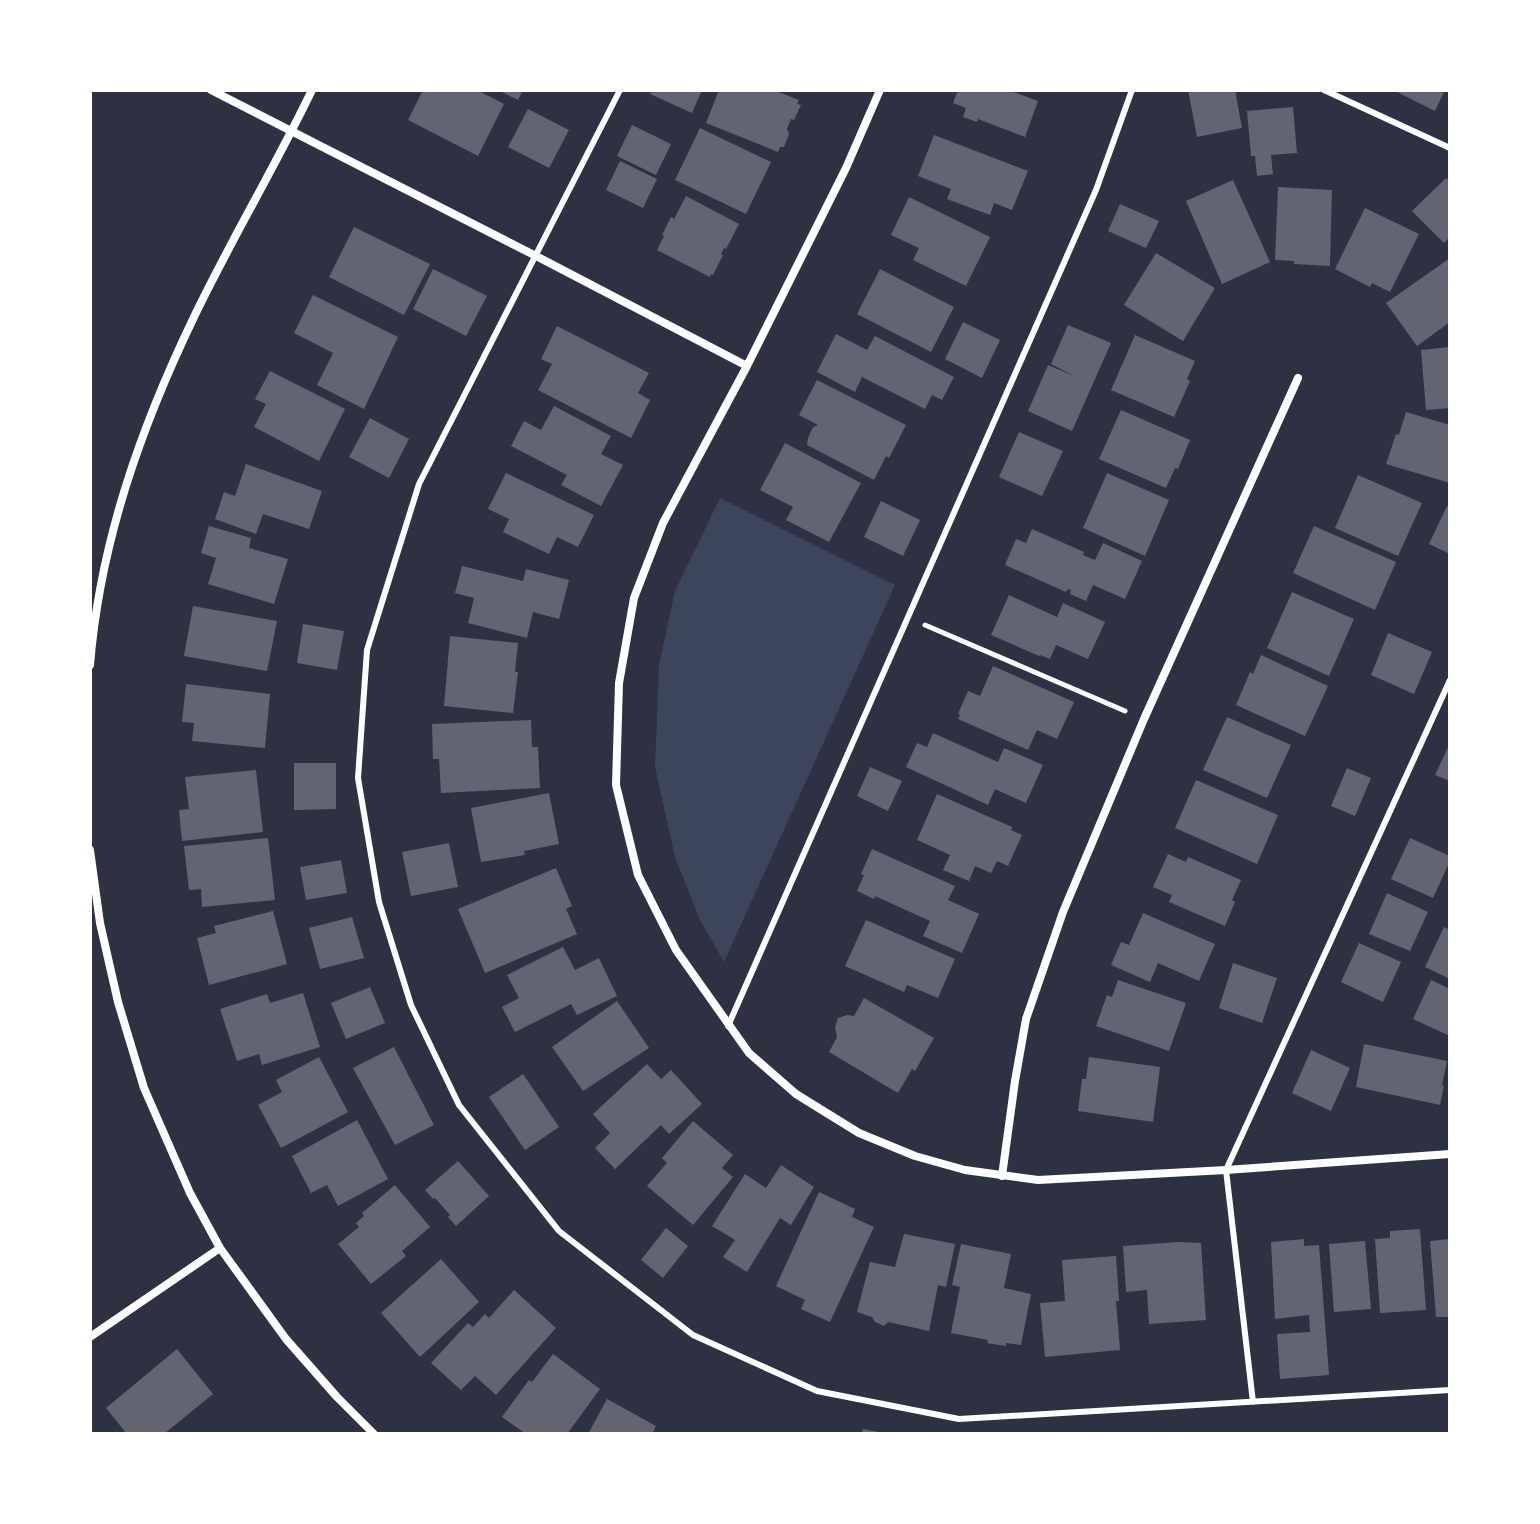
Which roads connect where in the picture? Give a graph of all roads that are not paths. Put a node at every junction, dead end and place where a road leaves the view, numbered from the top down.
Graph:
1 (211, 90) edge
2 (312, 90) edge
3 (620, 90) edge
4 (880, 90) edge
5 (1132, 90) edge
6 (1324, 90) edge
7 (292, 133) junction
8 (1450, 148) edge
9 (536, 256) junction
10 (747, 366) junction
11 (1298, 378) dead end
12 (90, 665) edge
13 (1450, 680) edge
14 (90, 850) edge
15 (728, 1026) junction
16 (1450, 1154) edge
17 (1226, 1170) junction
18 (1002, 1176) junction
19 (220, 1248) junction
20 (90, 1337) edge
21 (1450, 1390) edge
22 (1253, 1402) junction
23 (374, 1434) edge

1 - 7 street
2 - 7 street
3 - 9 lane
4 - 10 street
5 - 15 lane
6 - 8 lane
7 - 9 street
7 - 12 street
9 - 10 street
9 - 22 lane
10 - 15 street
11 - 18 street
13 - 17 lane
14 - 19 street
15 - 18 street
16 - 17 street
17 - 18 street
17 - 22 lane
19 - 20 street
19 - 23 street
21 - 22 lane

